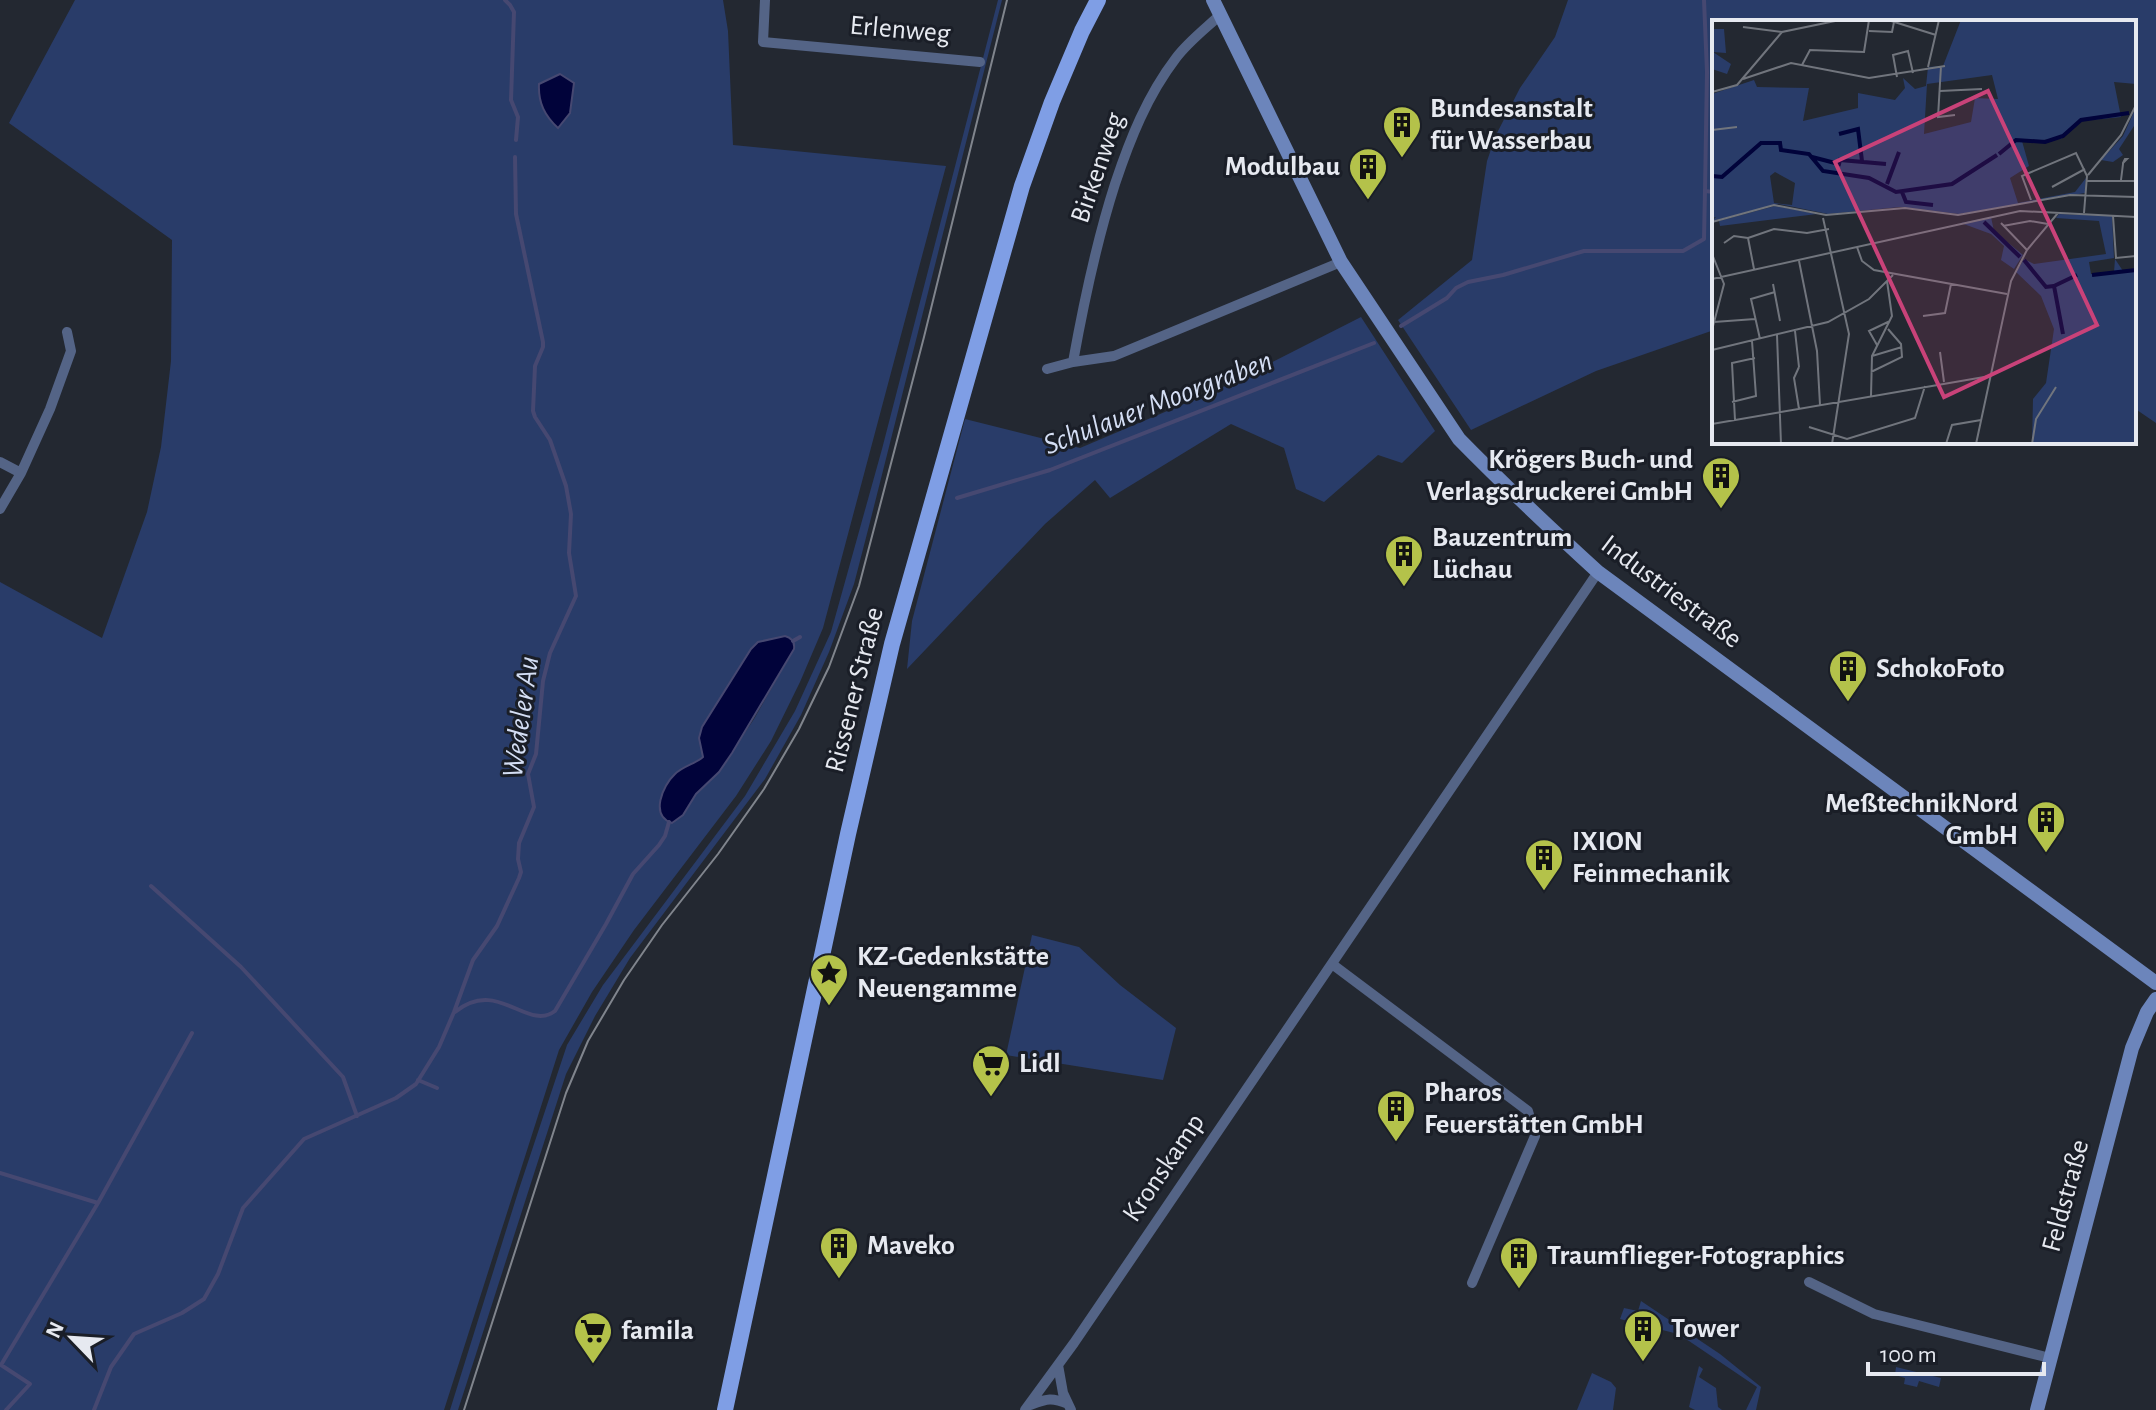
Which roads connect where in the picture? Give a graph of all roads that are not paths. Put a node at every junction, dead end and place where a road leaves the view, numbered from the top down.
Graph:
1 (765, 0) edge
2 (1098, 0) edge
3 (1213, 0) edge
4 (1220, 15) junction
5 (980, 62) dead end
6 (1341, 262) junction
7 (67, 332) dead end
8 (1073, 362) junction
9 (1047, 369) dead end
10 (0, 462) edge
11 (21, 473) junction
12 (0, 509) edge
13 (1598, 572) junction
14 (1332, 964) junction
15 (2156, 983) edge
16 (2156, 999) edge
17 (1809, 1282) dead end
18 (1472, 1283) dead end
19 (2050, 1358) junction
20 (1058, 1365) junction
21 (1070, 1407) edge
22 (1027, 1408) edge
23 (725, 1410) edge
24 (2037, 1410) edge

1 - 5 street, Erlenweg
2 - 23 main road, Rissener Straße
3 - 4 street, Industriestraße
4 - 6 street, Industriestraße
4 - 8 street, Birkenweg
6 - 8 street
6 - 13 street, Industriestraße
7 - 11 street
8 - 9 street
10 - 11 street
11 - 12 street
13 - 14 street, Kronskamp
13 - 15 street, Industriestraße
14 - 18 street
14 - 20 street, Kronskamp
16 - 19 street, Feldstraße
17 - 19 street
19 - 24 street, Feldstraße
20 - 21 street
20 - 22 street, Kronskamp
21 - 22 street

